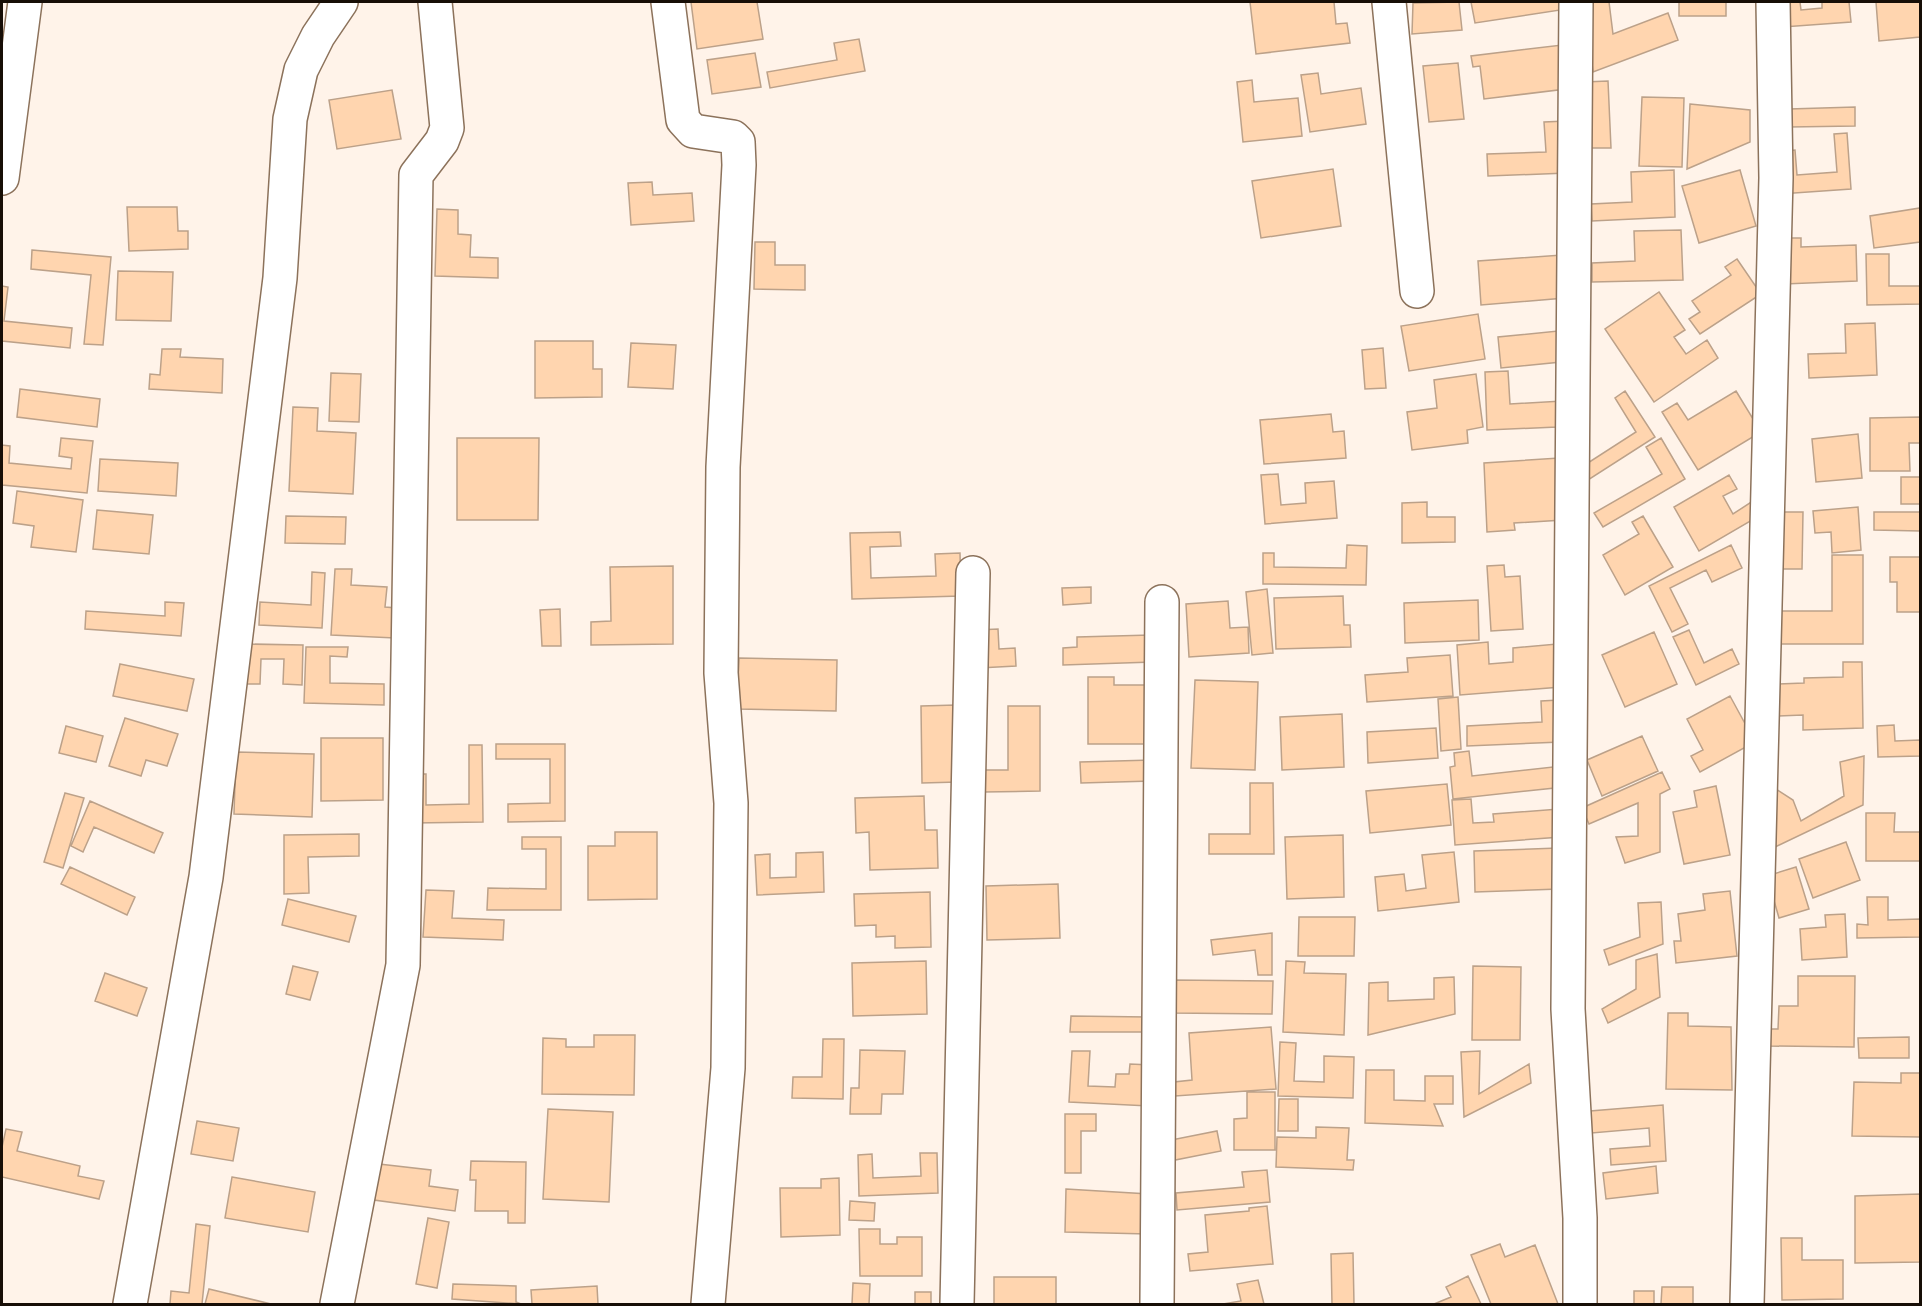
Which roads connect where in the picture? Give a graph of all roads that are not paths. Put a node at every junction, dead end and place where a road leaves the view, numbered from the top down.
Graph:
1 (25, 2) edge
2 (341, 2) edge
3 (435, 2) edge
4 (668, 2) edge
5 (1389, 2) edge
6 (1576, 2) edge
7 (1773, 2) edge
8 (2, 178) edge
9 (1417, 291) dead end
10 (973, 573) dead end
11 (1162, 602) dead end
12 (130, 1305) edge
13 (337, 1305) edge
14 (708, 1305) edge
15 (957, 1305) edge
16 (1157, 1305) edge
17 (1580, 1305) edge
18 (1748, 1305) edge

1 - 8 street
2 - 12 street
3 - 13 street
4 - 14 street
5 - 9 street
6 - 17 street
7 - 18 street
10 - 15 street
11 - 16 street

